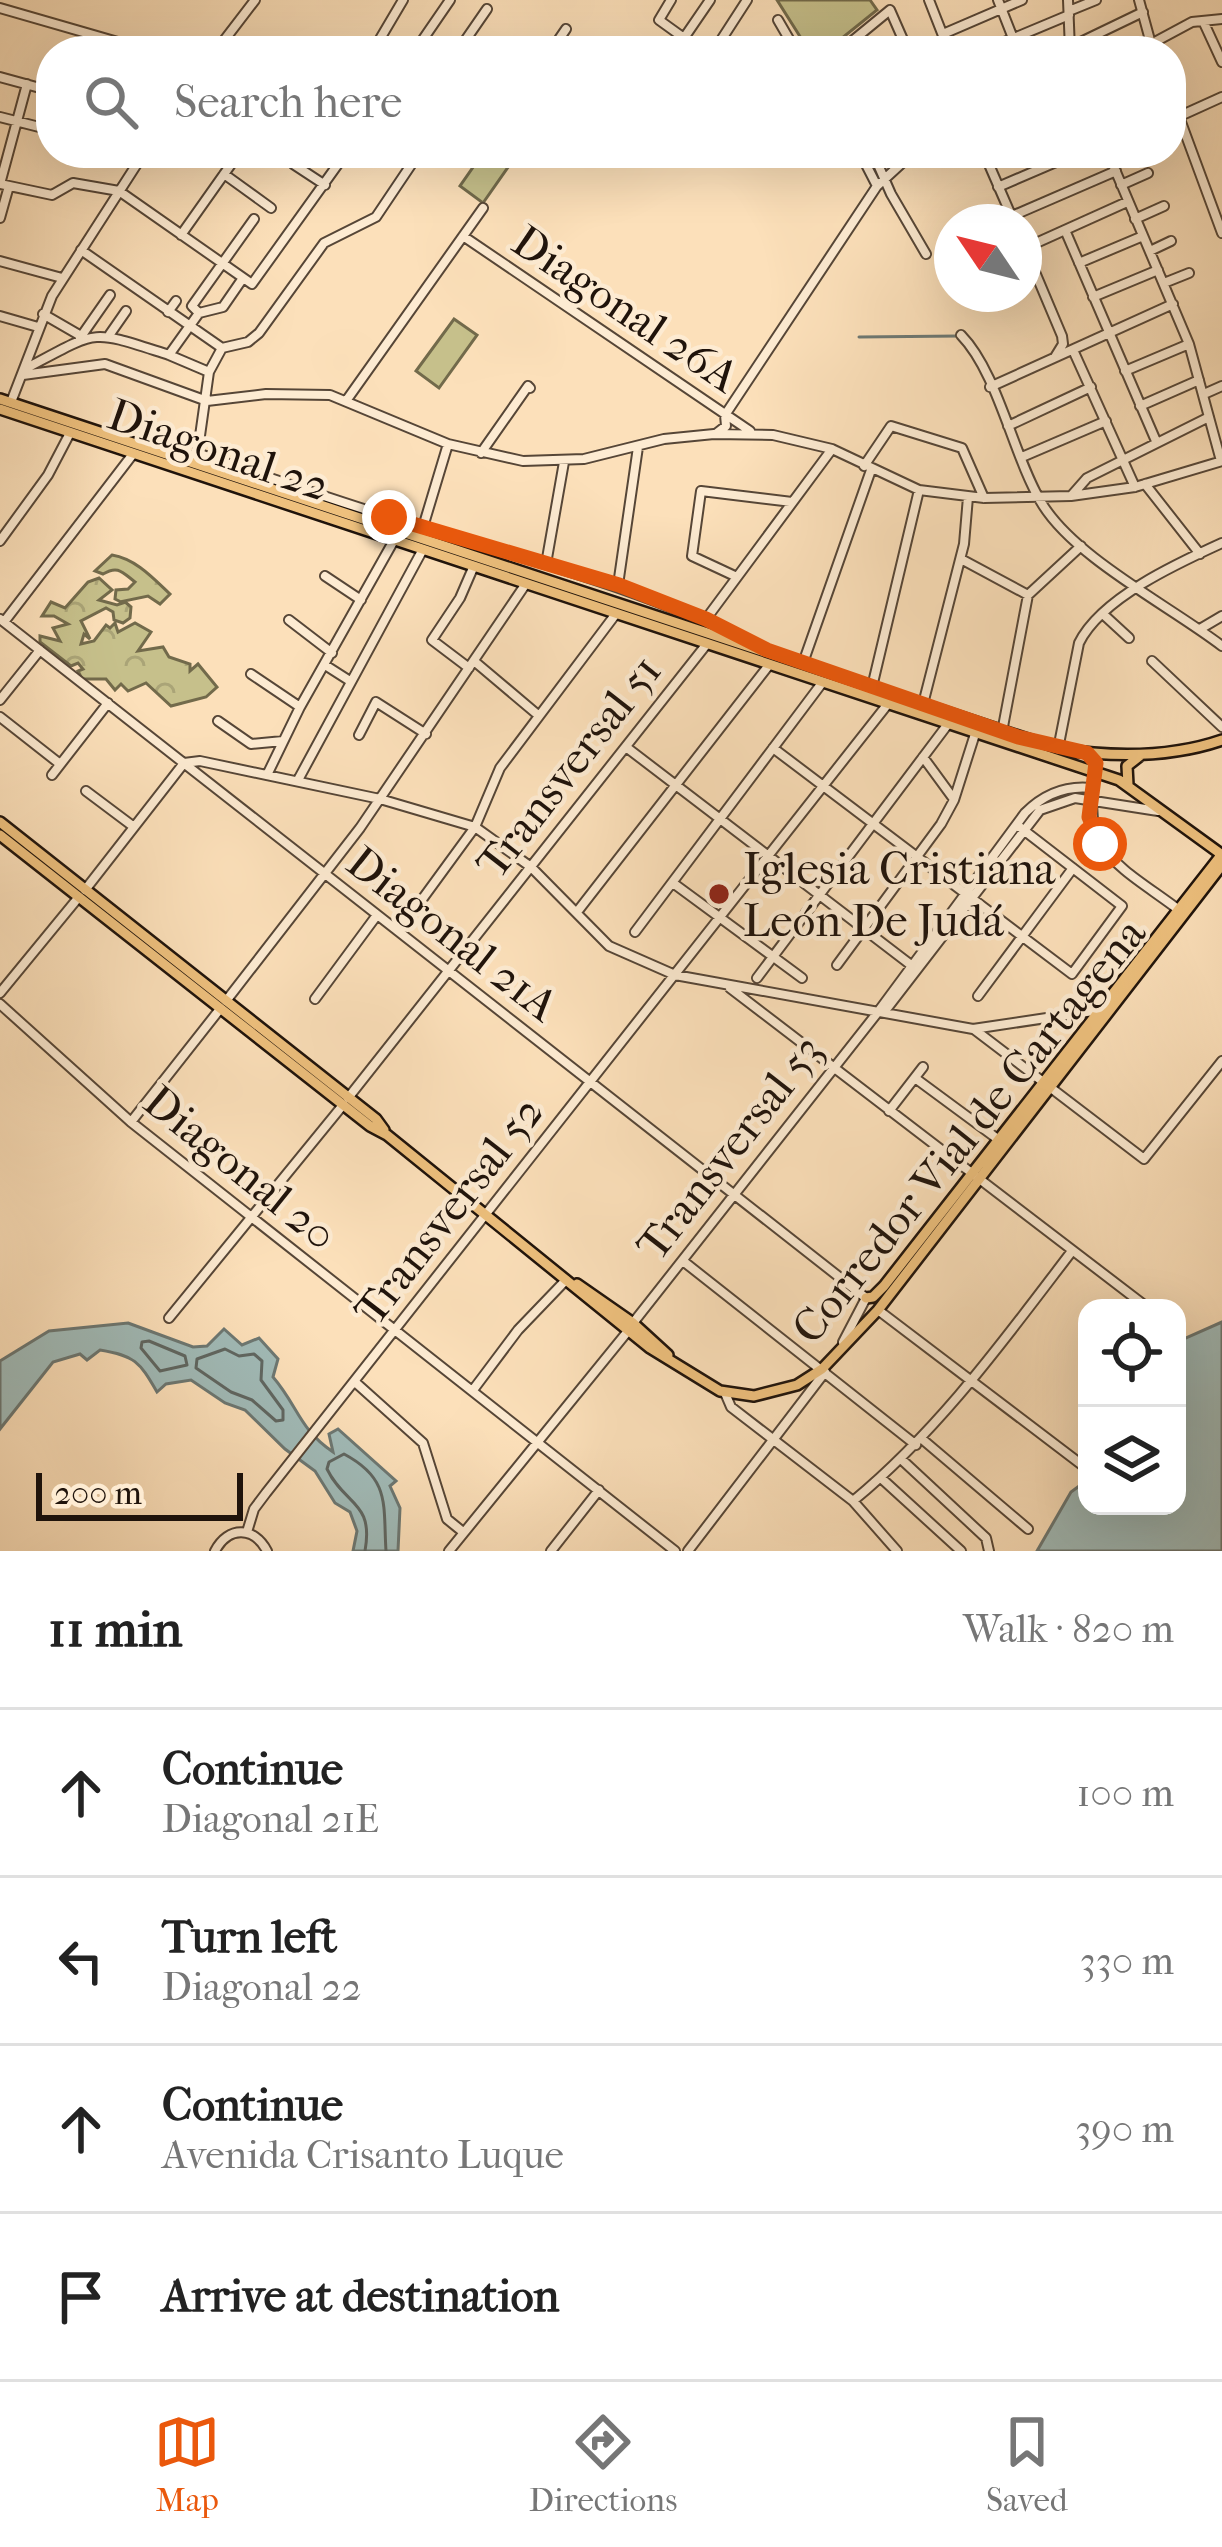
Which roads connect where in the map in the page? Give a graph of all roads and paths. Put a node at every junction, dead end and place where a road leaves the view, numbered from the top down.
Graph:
1 (256, 0) edge
2 (403, 0) edge
3 (449, 0) edge
4 (671, 0) edge
5 (710, 0) edge
6 (747, 0) edge
7 (1022, 0) edge
8 (1096, 0) edge
9 (1139, 0) edge
10 (933, 1) edge
11 (1000, 4) edge
12 (0, 8) edge
13 (487, 9) dead end
14 (1068, 9) edge
15 (1143, 12) junction
16 (1222, 19) edge
17 (778, 20) dead end
18 (1204, 22) junction
19 (566, 29) dead end
20 (943, 34) joint
21 (97, 36) edge
22 (228, 36) edge
23 (381, 36) edge
24 (425, 36) edge
25 (468, 36) edge
26 (561, 36) edge
27 (681, 36) edge
28 (685, 36) edge
29 (724, 36) edge
30 (787, 36) edge
31 (858, 36) edge
32 (901, 36) edge
33 (1012, 36) edge
34 (1017, 36) edge
35 (1095, 36) edge
36 (1149, 36) edge
37 (1170, 36) edge
38 (1222, 60) edge
39 (0, 76) edge
40 (27, 84) junction
41 (36, 87) edge
42 (1222, 97) edge
43 (1186, 113) edge
44 (0, 117) edge
45 (17, 122) junction
46 (36, 126) edge
47 (1186, 132) edge
48 (5, 151) edge
49 (133, 168) edge
50 (229, 168) edge
51 (299, 168) edge
52 (336, 168) edge
53 (409, 168) edge
54 (870, 168) edge
55 (876, 168) edge
56 (896, 168) edge
57 (990, 168) edge
58 (1042, 168) edge
59 (1115, 168) edge
60 (1116, 171) junction
61 (1148, 173) dead end
62 (224, 175) junction
63 (880, 182) junction
64 (3, 184) edge
65 (325, 185) junction
66 (1121, 185) junction
67 (998, 187) junction
68 (119, 190) junction
69 (1211, 200) junction
70 (1127, 202) junction
71 (1006, 204) edge
72 (1042, 205) edge
73 (1222, 205) edge
74 (1164, 206) dead end
75 (272, 208) dead end
76 (483, 208) dead end
77 (0, 218) edge
78 (254, 219) dead end
79 (1135, 219) junction
80 (1065, 230) junction
81 (1222, 233) edge
82 (181, 235) junction
83 (463, 236) junction
84 (1143, 236) junction
85 (1042, 240) edge
86 (1171, 242) dead end
87 (81, 250) junction
88 (1150, 251) junction
89 (926, 254) dead end
90 (0, 261) edge
91 (1079, 263) junction
92 (222, 264) junction
93 (1158, 270) junction
94 (1189, 273) dead end
95 (62, 278) junction
96 (248, 281) junction
97 (1164, 284) junction
98 (1042, 289) edge
99 (110, 295) dead end
100 (1093, 297) junction
101 (176, 302) dead end
102 (1173, 304) junction
103 (127, 310) dead end
104 (168, 313) junction
105 (43, 314) junction
106 (199, 314) junction
107 (0, 316) edge
108 (38, 327) junction
109 (190, 327) junction
110 (109, 334) junction
111 (1109, 334) junction
112 (961, 335) dead end
113 (80, 337) junction
114 (1189, 344) junction
115 (222, 348) junction
116 (1073, 350) junction
117 (170, 355) junction
118 (1054, 358) junction
119 (1125, 371) junction
120 (24, 372) junction
121 (209, 372) junction
122 (1199, 380) junction
123 (1222, 386) edge
124 (990, 387) junction
125 (1091, 387) junction
126 (530, 388) dead end
127 (1204, 394) junction
128 (207, 401) junction
129 (346, 401) junction
130 (5, 405) edge
131 (1140, 406) junction
132 (724, 415) junction
133 (1209, 417) junction
134 (1106, 421) junction
135 (0, 422) edge
136 (1008, 426) junction
137 (70, 433) junction
138 (752, 433) junction
139 (714, 434) junction
140 (1156, 442) junction
141 (448, 444) junction
142 (638, 447) junction
143 (832, 449) junction
144 (482, 453) junction
145 (133, 454) junction
146 (1022, 457) junction
147 (1124, 458) junction
148 (196, 459) junction
149 (1222, 461) edge
150 (564, 462) junction
151 (867, 468) junction
152 (1140, 485) junction
153 (919, 490) junction
154 (968, 496) junction
155 (1072, 496) junction
156 (983, 498) junction
157 (1039, 499) junction
158 (794, 502) junction
159 (423, 527) junction
160 (0, 542) edge
161 (393, 542) junction
162 (1222, 543) edge
163 (1082, 546) junction
164 (422, 551) junction
165 (1200, 554) junction
166 (961, 559) junction
167 (546, 563) junction
168 (473, 568) junction
169 (325, 576) dead end
170 (737, 577) junction
171 (525, 585) junction
172 (619, 585) junction
173 (1136, 586) junction
174 (1028, 595) junction
175 (361, 600) junction
176 (615, 615) junction
177 (1104, 616) junction
178 (1222, 616) edge
179 (706, 619) junction
180 (289, 620) dead end
181 (2, 621) edge
182 (1200, 629) junction
183 (1129, 638) dead end
184 (706, 645) junction
185 (1222, 646) edge
186 (40, 650) junction
187 (767, 650) junction
188 (332, 653) junction
189 (1152, 661) dead end
190 (803, 663) junction
191 (325, 665) junction
192 (471, 665) junction
193 (769, 665) junction
194 (251, 674) dead end
195 (350, 681) junction
196 (822, 683) junction
197 (872, 687) junction
198 (0, 700) edge
199 (108, 703) junction
200 (923, 704) junction
201 (887, 705) junction
202 (300, 707) junction
203 (538, 715) junction
204 (0, 717) edge
205 (218, 721) dead end
206 (948, 724) junction
207 (1222, 727) edge
208 (1002, 732) junction
209 (426, 734) junction
210 (976, 734) junction
211 (358, 735) dead end
212 (1222, 740) edge
213 (285, 741) junction
214 (626, 747) junction
215 (773, 748) junction
216 (1058, 749) junction
217 (1087, 753) junction
218 (1143, 754) junction
219 (923, 757) junction
220 (184, 763) junction
221 (60, 764) junction
222 (1096, 773) junction
223 (52, 775) dead end
224 (267, 775) junction
225 (298, 780) junction
226 (676, 785) junction
227 (824, 785) junction
228 (1131, 789) junction
229 (86, 791) dead end
230 (1091, 794) junction
231 (380, 799) junction
232 (954, 800) junction
233 (1162, 811) junction
234 (721, 819) junction
235 (0, 822) edge
236 (873, 822) junction
237 (134, 827) junction
238 (475, 827) junction
239 (1020, 828) junction
240 (0, 835) edge
241 (1222, 854) edge
242 (769, 856) junction
243 (918, 857) junction
244 (1222, 865) edge
245 (531, 867) junction
246 (1073, 868) junction
247 (325, 874) junction
248 (673, 883) junction
249 (819, 893) junction
250 (81, 894) junction
251 (968, 895) junction
252 (1179, 910) junction
253 (577, 911) junction
254 (377, 915) junction
255 (719, 919) junction
256 (865, 928) junction
257 (399, 931) junction
258 (635, 932) dead end
259 (1022, 937) junction
260 (770, 958) junction
261 (837, 965) dead end
262 (914, 967) junction
263 (448, 970) junction
264 (675, 975) junction
265 (757, 978) dead end
266 (802, 978) dead end
267 (729, 987) junction
268 (0, 993) edge
269 (977, 996) dead end
270 (315, 998) dead end
271 (0, 1004) edge
272 (222, 1006) junction
273 (1100, 1010) junction
274 (878, 1012) junction
275 (973, 1029) junction
276 (1222, 1061) edge
277 (923, 1067) dead end
278 (834, 1068) junction
279 (915, 1078) junction
280 (590, 1083) junction
281 (1046, 1085) junction
282 (346, 1102) junction
283 (889, 1111) junction
284 (130, 1122) junction
285 (998, 1139) junction
286 (974, 1177) junction
287 (734, 1195) junction
288 (487, 1214) junction
289 (253, 1219) junction
290 (1072, 1251) junction
291 (682, 1261) junction
292 (567, 1279) junction
293 (866, 1298) junction
294 (1136, 1299) edge
295 (878, 1310) junction
296 (170, 1318) dead end
297 (631, 1327) junction
298 (395, 1331) junction
299 (832, 1358) junction
300 (824, 1371) junction
301 (355, 1382) junction
302 (973, 1382) junction
303 (472, 1390) junction
304 (725, 1393) junction
305 (772, 1440) junction
306 (919, 1442) junction
307 (538, 1444) junction
308 (901, 1460) junction
309 (1078, 1462) edge
310 (881, 1478) junction
311 (599, 1490) junction
312 (853, 1501) junction
313 (1028, 1529) dead end
314 (247, 1532) junction
315 (463, 1532) junction
316 (990, 1549) edge
317 (215, 1551) edge
318 (267, 1551) edge
319 (449, 1551) edge
320 (551, 1551) edge
321 (675, 1551) edge
322 (688, 1551) edge
323 (896, 1551) edge
324 (961, 1551) edge

1 - 22 street
2 - 23 street
3 - 24 street
4 - 27 street
5 - 28 street
6 - 29 street
7 - 11 street
8 - 14 street
9 - 15 street
10 - 20 street
11 - 20 street
11 - 33 street
12 - 21 street
13 - 25 street
14 - 34 street
15 - 35 street
15 - 36 street
16 - 18 street
17 - 30 street
18 - 37 street
18 - 38 street
19 - 26 street
31 - 32 street
39 - 40 street
40 - 41 street
40 - 45 street
42 - 43 street
44 - 45 street
45 - 46 street
45 - 48 street
47 - 69 street
48 - 64 street
49 - 68 street
50 - 62 street
51 - 65 street
52 - 65 street
53 - 115 street
54 - 63 street
55 - 63 street
56 - 63 street
57 - 67 street
58 - 67 street
59 - 60 street
60 - 66 street
60 - 72 street
61 - 66 street
62 - 75 street
62 - 82 street
63 - 89 street
63 - 132 street
64 - 68 street
64 - 77 street
65 - 96 street
66 - 70 street
67 - 71 street
68 - 82 street
68 - 87 street
69 - 73 street
69 - 81 street
70 - 79 street
70 - 80 street
74 - 79 street
76 - 83 street
78 - 92 street
79 - 84 street
80 - 85 street
80 - 91 street
82 - 92 street
83 - 129 street
83 - 132 street, Diagonal 26A
84 - 88 street
84 - 91 street
86 - 88 street
87 - 95 street
87 - 104 street
88 - 93 street
90 - 95 street
91 - 100 street
92 - 96 street
92 - 106 street
93 - 97 street
93 - 100 street
94 - 97 street
95 - 105 street
96 - 106 street
97 - 102 street
98 - 118 street
99 - 113 street
100 - 111 street
101 - 104 street
102 - 111 street
102 - 114 street
103 - 110 street
104 - 109 street
105 - 108 street
105 - 113 street
106 - 109 street
107 - 108 street
108 - 120 street
109 - 115 street
109 - 117 street
110 - 113 street
110 - 117 street
111 - 116 street
111 - 119 street
112 - 124 street
113 - 120 street
114 - 119 street
114 - 122 street
115 - 121 street
116 - 118 street
116 - 125 street
117 - 121 street
118 - 124 street
119 - 131 street
120 - 128 street
120 - 130 street
121 - 128 street
122 - 127 street
122 - 131 street
123 - 127 street
124 - 136 street
125 - 134 street
125 - 136 street
126 - 144 street
127 - 133 street
128 - 129 street
128 - 148 street
129 - 141 street
130 - 135 street
130 - 137 main road, Diagonal 22
130 - 148 main road, Diagonal 22
131 - 140 street
132 - 138 street, Diagonal 26A
132 - 139 street
133 - 140 street
133 - 149 street
134 - 146 street
134 - 147 street
136 - 146 street
137 - 145 main road, Diagonal 22
137 - 160 street
138 - 139 street
138 - 143 street
139 - 142 street
140 - 147 street
141 - 144 street
141 - 159 street
142 - 150 street
142 - 172 street
143 - 151 street
143 - 158 street, Transversal 51
144 - 150 street
145 - 161 main road, Diagonal 22
145 - 181 street
146 - 157 street
147 - 152 street
147 - 155 street
148 - 159 street
148 - 187 main road, Diagonal 22
149 - 152 street
150 - 167 street
151 - 153 street
151 - 156 street
151 - 190 street
152 - 155 street
152 - 165 street
153 - 154 street
153 - 197 street
154 - 156 street
154 - 166 street
155 - 157 street
156 - 157 street
157 - 163 street
158 - 170 street, Transversal 51
158 - 170 street
159 - 167 street
161 - 164 main road, Diagonal 22
161 - 175 street
162 - 165 street
163 - 173 street
163 - 174 street
164 - 168 main road, Diagonal 22
164 - 195 street
165 - 173 street
166 - 174 street
166 - 200 street
167 - 172 street
168 - 171 main road, Diagonal 22
168 - 192 street
169 - 175 street
170 - 179 street, Transversal 51
171 - 176 main road, Diagonal 22
171 - 192 street
172 - 179 street
173 - 177 street
173 - 182 street
174 - 208 street
175 - 188 street
176 - 184 main road, Diagonal 22
176 - 203 street
177 - 183 street
177 - 216 street
178 - 182 street
179 - 187 street
180 - 188 street
181 - 186 street, Diagonal 21A
182 - 185 street
184 - 193 main road, Diagonal 22
184 - 214 street, Transversal 51
186 - 198 street
186 - 199 street, Diagonal 21A
187 - 190 main road, Diagonal 22
188 - 191 street
189 - 207 street
190 - 197 main road, Diagonal 22
191 - 195 street
191 - 202 street
192 - 203 street
192 - 209 street
193 - 196 main road, Diagonal 22
193 - 226 street
194 - 202 street
195 - 225 street
196 - 201 main road, Diagonal 22
196 - 215 street
197 - 200 main road, Diagonal 22
199 - 220 street, Diagonal 21A
199 - 221 street
200 - 208 main road, Diagonal 22
201 - 206 main road, Diagonal 22
201 - 227 street, Transversal 52
202 - 213 street
203 - 238 street
204 - 221 street
205 - 213 street
206 - 210 main road, Diagonal 22
206 - 219 street
208 - 216 main road, Diagonal 22
209 - 211 street
209 - 231 street
210 - 222 main road, Diagonal 22
210 - 232 street
212 - 218 main road, Diagonal 22
213 - 224 street
214 - 226 street
214 - 245 street, Transversal 51
215 - 227 street
215 - 234 street
216 - 217 main road, Diagonal 22
217 - 218 main road, Diagonal 22
217 - 222 main road
218 - 228 main road
219 - 232 street
219 - 236 street
220 - 224 street
220 - 237 street
220 - 247 street, Diagonal 21A
221 - 223 street
222 - 228 main road, Diagonal 22
222 - 230 street
224 - 225 street
225 - 231 street
226 - 234 street
226 - 253 street
227 - 236 street
227 - 242 street, Transversal 52
228 - 233 main road, Diagonal 22
229 - 237 street
230 - 233 street
230 - 239 street, Transversal 53
230 - 252 street
231 - 238 street
231 - 247 street
232 - 243 street
233 - 241 main road, Diagonal 22
234 - 242 street
234 - 248 street
235 - 250 main road
236 - 243 street
236 - 249 street
237 - 250 street
238 - 245 street
238 - 257 street
239 - 246 street
239 - 251 street, Transversal 53
240 - 250 main road
241 - 252 main road, Corredor Vial de Cartagena
242 - 249 street
242 - 255 street, Transversal 52
243 - 251 street
243 - 256 street
244 - 281 main road, Corredor Vial de Cartagena
245 - 253 street
245 - 263 street, Transversal 51
246 - 259 street
246 - 259 street
247 - 254 street, Diagonal 21A
247 - 272 street
248 - 255 street
248 - 258 street
249 - 256 street
249 - 260 street
250 - 268 street
250 - 272 main road
251 - 259 street
251 - 262 street, Transversal 53
252 - 273 main road, Corredor Vial de Cartagena
253 - 264 street
254 - 257 street, Diagonal 21A
254 - 270 street
255 - 260 street
255 - 264 street, Transversal 52
256 - 261 street
256 - 262 street
257 - 263 street, Diagonal 21A
259 - 269 street
260 - 265 street
260 - 266 street
262 - 274 street, Transversal 53
263 - 280 street, Diagonal 21A
263 - 282 street, Transversal 51
264 - 267 street
264 - 280 street, Transversal 52
267 - 274 street
267 - 278 street
271 - 284 street, Diagonal 20
272 - 282 main road
272 - 284 street
273 - 275 street
273 - 281 main road, Corredor Vial de Cartagena
274 - 275 street
274 - 278 street, Transversal 53
275 - 281 street
276 - 281 street
277 - 279 street
278 - 283 street
278 - 287 street, Transversal 53
279 - 283 street
279 - 285 street
280 - 287 street, Diagonal 21A
280 - 288 street, Transversal 52
281 - 285 main road, Corredor Vial de Cartagena
281 - 286 main road, Corredor Vial de Cartagena
282 - 288 main road
282 - 289 street, Transversal 51
283 - 286 street
284 - 289 street, Diagonal 20
285 - 286 main road, Corredor Vial de Cartagena
286 - 290 street
286 - 293 main road, Corredor Vial de Cartagena
286 - 295 main road, Corredor Vial de Cartagena
287 - 291 street, Transversal 53
287 - 293 street, Diagonal 21A
288 - 292 main road
288 - 298 street, Transversal 52
289 - 296 street, Transversal 51
289 - 298 street, Diagonal 20
290 - 294 street
290 - 302 street
291 - 297 street, Transversal 53
291 - 300 street
292 - 297 main road
292 - 303 street
293 - 299 street
295 - 299 main road, Corredor Vial de Cartagena
295 - 302 street
297 - 304 main road
297 - 307 street, Transversal 53
298 - 301 street, Transversal 52
298 - 303 street, Diagonal 20
299 - 300 main road, Corredor Vial de Cartagena
300 - 304 main road, Corredor Vial de Cartagena
300 - 305 street
300 - 306 street
301 - 314 street, Transversal 52
301 - 315 street
302 - 306 street
302 - 309 street
303 - 307 street, Diagonal 20
304 - 305 street
305 - 312 street
305 - 322 street
306 - 308 street
306 - 313 street
307 - 311 street, Diagonal 20
307 - 315 street, Transversal 53
308 - 310 street
308 - 316 street
310 - 312 street
310 - 324 street
311 - 320 street
311 - 321 street, Diagonal 20
312 - 323 street
314 - 317 street
314 - 318 street
315 - 319 street, Transversal 53

